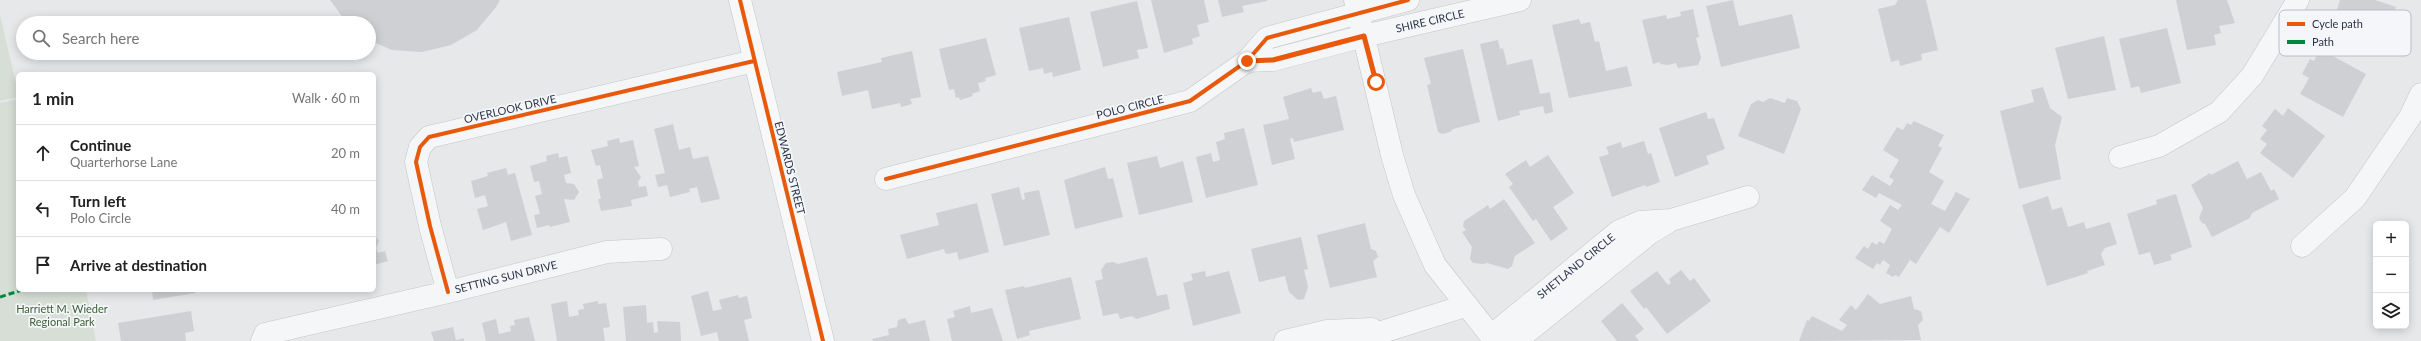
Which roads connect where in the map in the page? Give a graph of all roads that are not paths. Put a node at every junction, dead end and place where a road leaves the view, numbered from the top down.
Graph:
1 (740, 0) edge
2 (1408, 0) edge
3 (1520, 0) edge
4 (2298, 0) edge
5 (1356, 6) edge
6 (2292, 10) edge
7 (2279, 31) edge
8 (1364, 36) junction
9 (754, 60) junction
10 (1247, 61) junction
11 (2421, 94) edge
12 (2120, 157) dead end
13 (886, 178) dead end
14 (1748, 197) dead end
15 (1671, 220) junction
16 (2302, 246) dead end
17 (661, 249) dead end
18 (448, 292) junction
19 (1465, 306) junction
20 (1385, 329) junction
21 (1493, 338) edge
22 (262, 341) edge
23 (823, 341) edge
24 (1286, 341) edge
25 (1353, 341) edge
26 (1516, 341) edge

1 - 9 main road, EDWARDS STREET
2 - 5 street
3 - 8 street, SHIRE CIRCLE
4 - 6 street
5 - 8 street
5 - 10 street, POLO CIRCLE
7 - 12 street
8 - 10 street
8 - 19 street
9 - 18 street, OVERLOOK DRIVE
9 - 23 main road, EDWARDS STREET
10 - 13 street, POLO CIRCLE
11 - 16 street
14 - 15 street, SHETLAND CIRCLE
15 - 21 street, SHETLAND CIRCLE
15 - 26 street, SHETLAND CIRCLE
17 - 18 street, SETTING SUN DRIVE
18 - 22 street, SETTING SUN DRIVE
19 - 20 street
19 - 21 street
20 - 24 street
20 - 25 street

